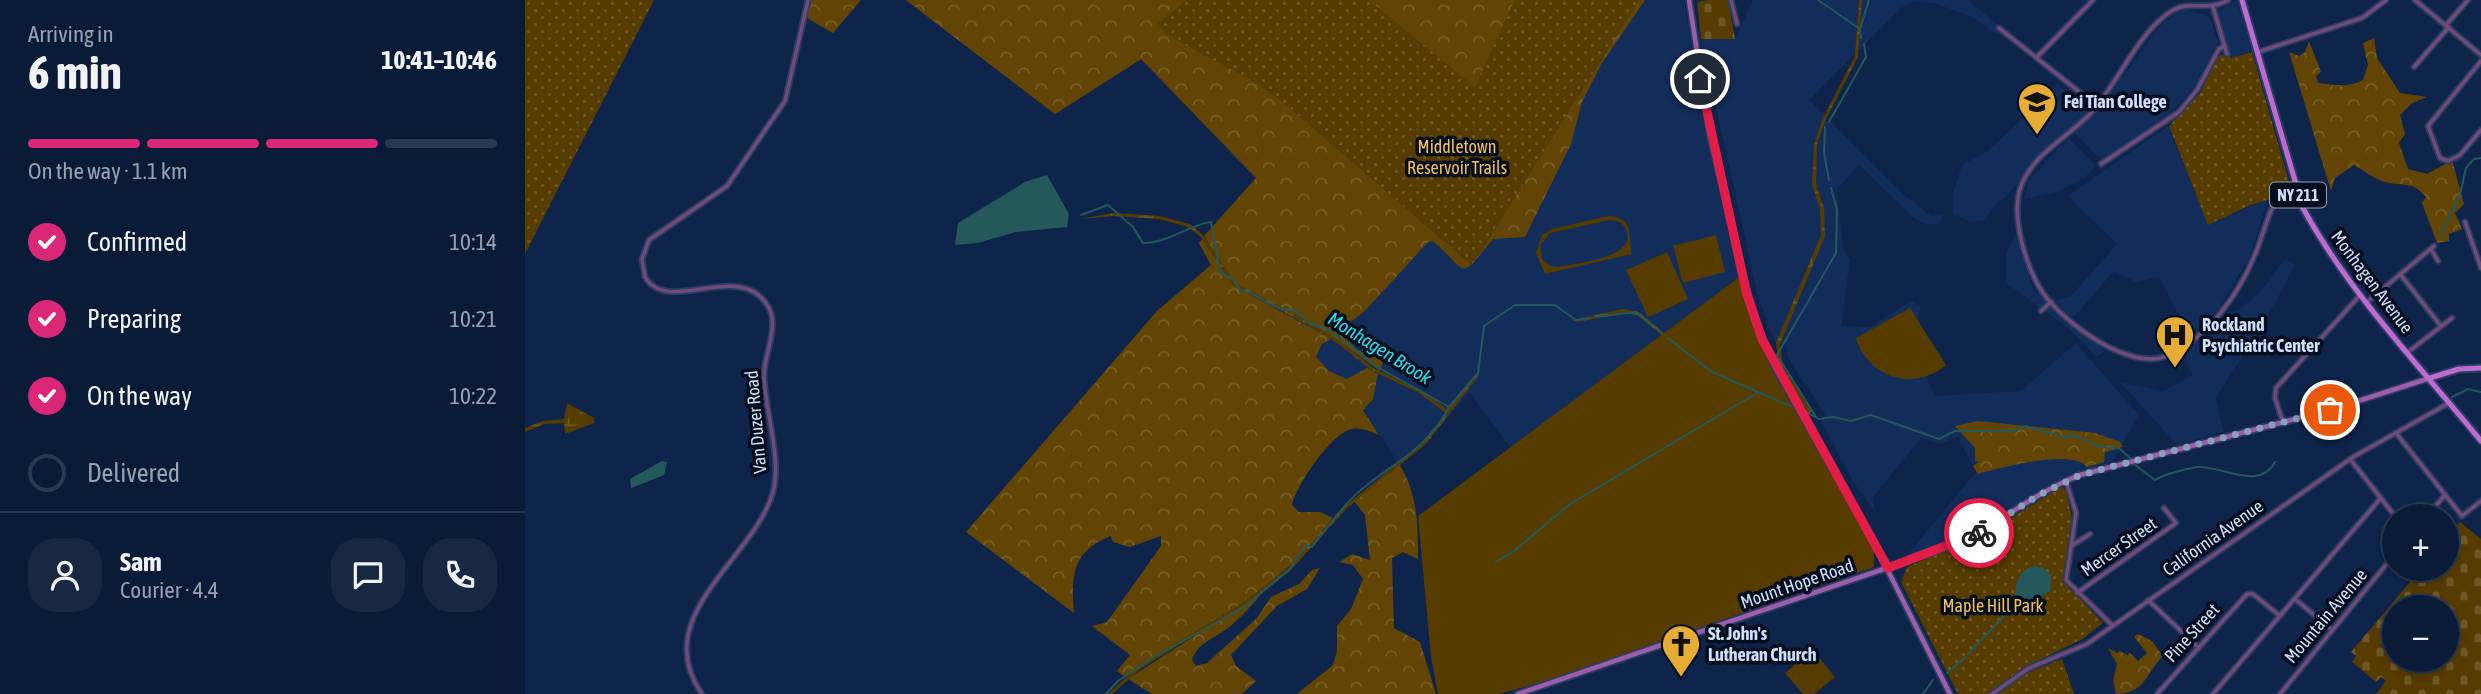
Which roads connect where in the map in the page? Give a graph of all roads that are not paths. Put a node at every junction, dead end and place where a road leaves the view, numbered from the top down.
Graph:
1 (808, 0) edge
2 (1689, 0) edge
3 (1731, 0) edge
4 (2093, 0) edge
5 (2228, 0) edge
6 (2242, 0) edge
7 (2385, 0) edge
8 (2415, 0) edge
9 (2468, 0) edge
10 (2213, 7) junction
11 (1737, 24) dead end
12 (2447, 26) junction
13 (1999, 28) dead end
14 (2225, 46) junction
15 (2258, 52) junction
16 (2227, 54) dead end
17 (2481, 55) edge
18 (2037, 57) junction
19 (2481, 61) edge
20 (2414, 67) dead end
21 (2097, 107) junction
22 (2481, 130) edge
23 (2101, 164) dead end
24 (2275, 202) dead end
25 (2465, 222) dead end
26 (2438, 261) dead end
27 (2481, 266) edge
28 (2400, 274) junction
29 (2361, 294) junction
30 (2051, 302) junction
31 (2367, 302) junction
32 (2041, 311) dead end
33 (2452, 318) dead end
34 (2441, 326) junction
35 (2409, 352) junction
36 (2481, 368) edge
37 (2430, 378) junction
38 (2450, 403) junction
39 (2283, 422) junction
40 (2396, 433) junction
41 (2481, 441) edge
42 (2350, 459) junction
43 (2066, 481) junction
44 (2445, 495) junction
45 (2379, 500) junction
46 (2481, 501) edge
47 (2383, 504) edge
48 (2437, 504) edge
49 (2164, 508) dead end
50 (2090, 534) dead end
51 (2071, 546) junction
52 (1888, 568) junction
53 (2382, 569) edge
54 (2077, 593) junction
55 (2295, 599) junction
56 (2148, 600) junction
57 (2280, 616) junction
58 (2112, 625) junction
59 (2332, 629) junction
60 (2199, 648) junction
61 (702, 694) edge
62 (1518, 694) edge
63 (1950, 694) edge
64 (1992, 694) edge
65 (2157, 694) edge
66 (2213, 694) edge
67 (2280, 694) edge

1 - 61 street, Van Duzer Road
2 - 52 street
3 - 11 street
4 - 18 street
5 - 10 street
6 - 15 main road, Monhagen Avenue / NY 211
7 - 15 street
8 - 12 street
9 - 12 street
10 - 14 street
10 - 21 street
12 - 17 street
12 - 20 street
13 - 18 street
14 - 16 street
14 - 23 street
15 - 29 main road, Monhagen Avenue / NY 211
18 - 21 street
19 - 22 street
21 - 30 street
24 - 30 street
25 - 27 street
26 - 28 street
28 - 31 street
28 - 34 street
29 - 31 main road, Monhagen Avenue / NY 211
29 - 39 street
30 - 32 street
31 - 35 main road, Monhagen Avenue / NY 211
33 - 34 street
34 - 35 street
35 - 37 main road, Monhagen Avenue / NY 211
36 - 37 main road
37 - 38 main road, Monhagen Avenue
37 - 39 street, Mount Hope Road
38 - 40 street, California Avenue
38 - 41 main road, Monhagen Avenue
39 - 43 street, Mount Hope Road
40 - 42 street, California Avenue
40 - 44 street
42 - 45 street
42 - 56 street, California Avenue
43 - 51 street
43 - 52 street, Mount Hope Road
44 - 46 street
44 - 48 street
45 - 47 street
45 - 55 street
49 - 54 street, Mercer Street
50 - 51 street
51 - 54 street
52 - 62 street, Mount Hope Road
52 - 63 street
53 - 59 street, Mountain Avenue
54 - 58 street
55 - 57 street
55 - 59 street
56 - 58 street, California Avenue
56 - 60 street
57 - 60 street, Pine Street
57 - 66 street
58 - 64 street, California Avenue
59 - 67 street, Mountain Avenue
60 - 65 street, Pine Street

